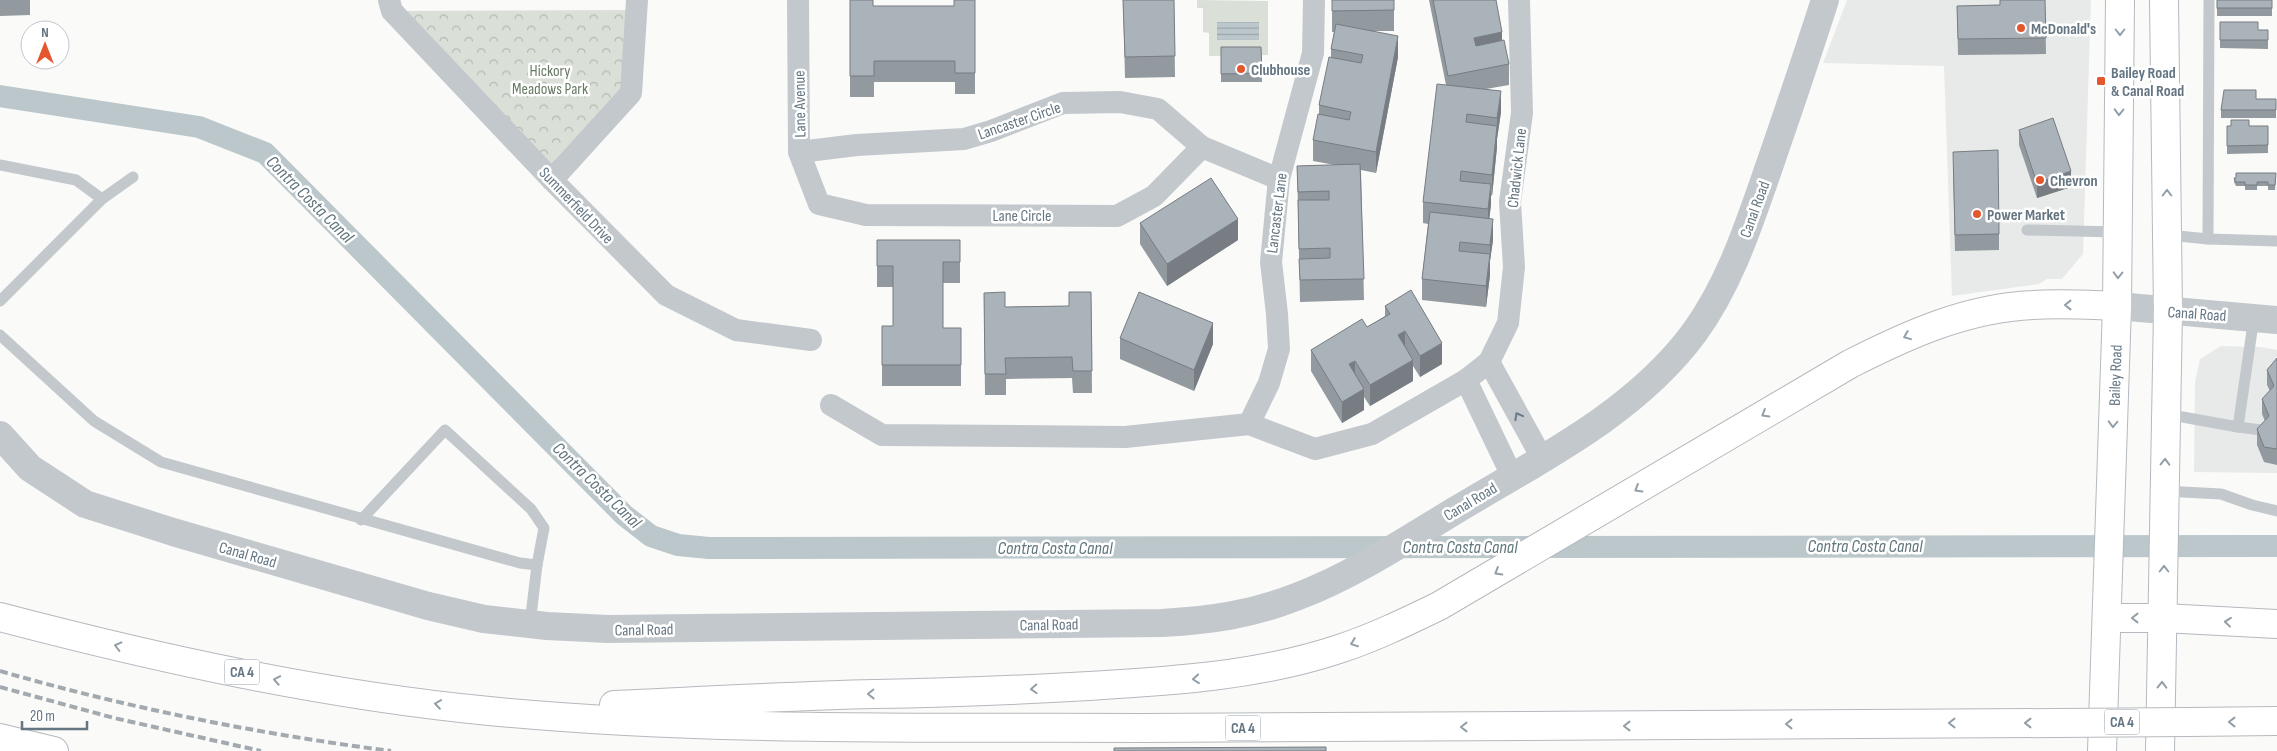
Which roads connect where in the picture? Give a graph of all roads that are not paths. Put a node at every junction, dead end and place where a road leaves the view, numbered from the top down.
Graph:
1 (389, 0) edge
2 (637, 0) edge
3 (798, 0) edge
4 (1314, 0) edge
5 (1519, 0) edge
6 (1826, 0) edge
7 (2120, 0) edge
8 (2164, 0) edge
9 (2209, 0) edge
10 (1202, 147) junction
11 (799, 152) junction
12 (0, 165) edge
13 (134, 177) dead end
14 (1279, 179) junction
15 (552, 180) junction
16 (102, 198) junction
17 (819, 204) joint
18 (2027, 230) dead end
19 (2118, 232) junction
20 (2168, 235) junction
21 (2208, 239) junction
22 (2277, 241) edge
23 (0, 301) edge
24 (2117, 306) junction
25 (2168, 311) junction
26 (2266, 318) edge
27 (0, 335) edge
28 (811, 340) dead end
29 (1489, 362) junction
30 (1466, 380) junction
31 (831, 405) dead end
32 (2166, 414) junction
33 (1249, 424) junction
34 (2238, 428) junction
35 (2269, 432) edge
36 (0, 435) edge
37 (1542, 458) junction
38 (1512, 476) junction
39 (2164, 501) junction
40 (2277, 511) edge
41 (361, 520) junction
42 (537, 566) junction
43 (0, 617) edge
44 (2107, 618) junction
45 (2163, 618) junction
46 (530, 624) junction
47 (2277, 624) edge
48 (486, 711) junction
49 (2277, 721) edge
50 (0, 738) edge
51 (54, 751) edge
52 (2102, 751) edge
53 (2160, 751) edge

1 - 15 street, Summerfield Drive
2 - 15 street
3 - 11 street, Lane Avenue
4 - 14 street, Lancaster Lane
5 - 29 street, Chadwick Lane
6 - 37 street, Canal Road
7 -> 19 main road, Bailey Road
20 -> 8 main road
9 - 21 lane
10 - 11 street, Lancaster Circle
10 - 14 street, Lancaster Circle
10 - 17 street, Lane Circle
11 - 17 street, Lane Avenue
12 - 16 lane
13 - 16 lane
14 - 33 street, Lancaster Lane
15 - 28 street, Summerfield Drive
16 - 23 lane
18 - 19 lane
19 -> 24 main road, Bailey Road
20 - 21 lane
20 - 25 main road
21 - 22 lane
24 - 25 street, Canal Road
24 -> 44 main road, Bailey Road
24 -> 48 main road
25 - 26 street, Canal Road
25 - 32 main road
26 - 34 lane
27 - 41 lane
29 - 30 street, Chadwick Lane
37 -> 29 street
30 - 33 street, Chadwick Lane
30 - 38 street
31 - 33 street
32 - 34 lane
39 -> 32 main road
34 - 35 lane
36 - 46 street, Canal Road
37 - 38 street, Canal Road
38 - 46 street, Canal Road
39 - 40 lane
45 -> 39 main road
41 - 42 lane
41 - 42 lane
42 - 46 lane
48 -> 43 main road, CA 4
45 -> 44 main road
44 - 52 main road, Bailey Road
47 -> 45 main road
53 -> 45 main road
49 -> 48 main road, CA 4, bridge
50 - 51 main road

